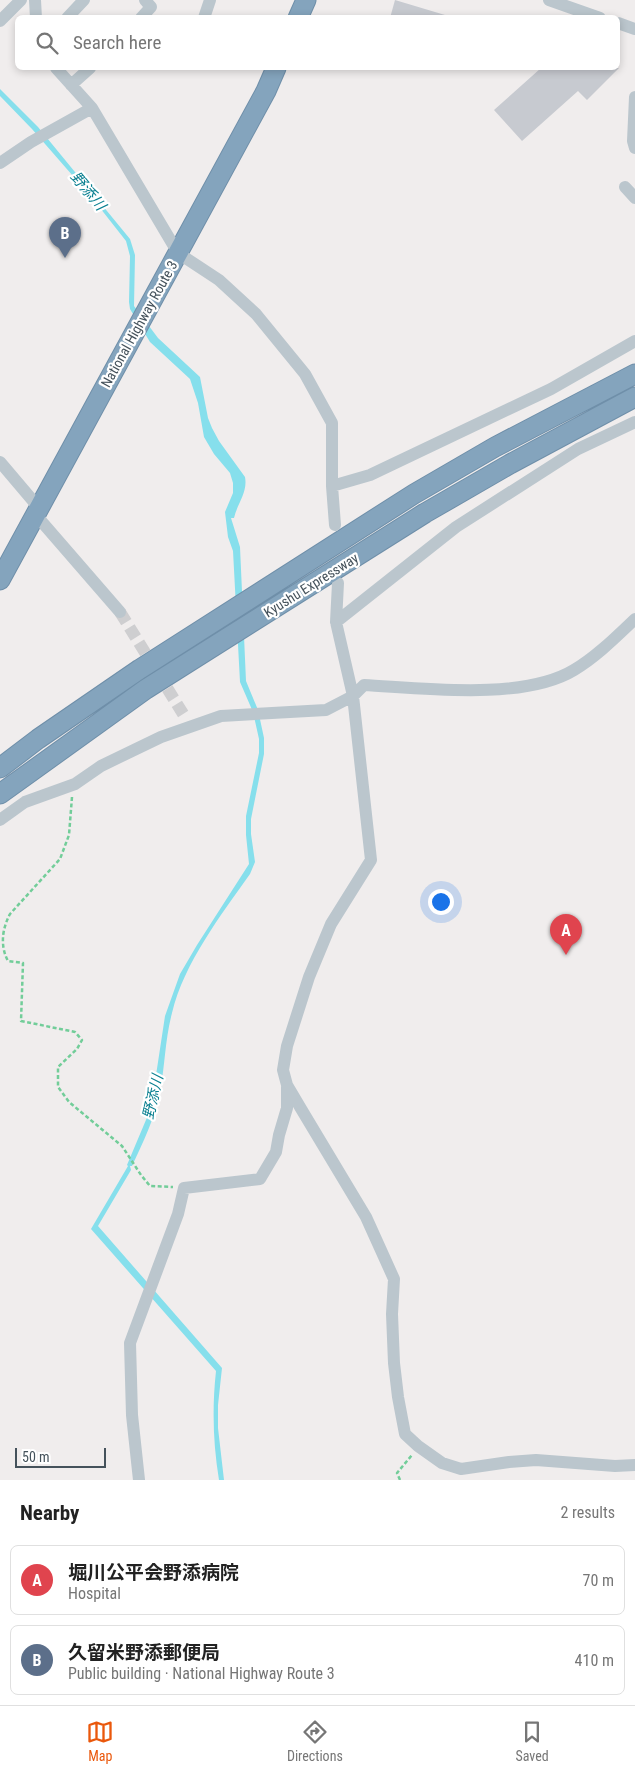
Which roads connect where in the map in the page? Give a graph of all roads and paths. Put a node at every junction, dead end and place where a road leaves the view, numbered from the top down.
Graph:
1 (22, 0) edge
2 (35, 0) edge
3 (84, 0) edge
4 (145, 0) edge
5 (210, 0) edge
6 (306, 0) edge
7 (549, 0) edge
8 (36, 15) edge
9 (70, 15) edge
10 (144, 15) edge
11 (205, 15) edge
12 (299, 15) edge
13 (592, 15) edge
14 (0, 21) edge
15 (620, 25) edge
16 (635, 30) edge
17 (58, 70) edge
18 (88, 70) edge
19 (275, 70) edge
20 (71, 85) junction
21 (635, 97) edge
22 (92, 108) junction
23 (635, 148) edge
24 (0, 163) edge
25 (625, 187) dead end
26 (635, 198) edge
27 (178, 253) junction
28 (635, 341) edge
29 (635, 374) edge
30 (635, 397) edge
31 (635, 422) edge
32 (0, 462) edge
33 (332, 486) junction
34 (37, 511) junction
35 (335, 525) dead end
36 (0, 580) edge
37 (338, 583) dead end
38 (120, 612) tunnel mouth
39 (635, 619) edge
40 (336, 622) junction
41 (353, 696) junction
42 (0, 768) edge
43 (75, 784) junction
44 (0, 794) edge
45 (0, 820) edge
46 (288, 1085) junction
47 (184, 1188) junction
48 (418, 1446) junction
49 (635, 1465) edge
50 (139, 1480) edge
51 (400, 1480) edge

1 - 14 street
2 - 8 street
3 - 9 street
4 - 10 street
5 - 11 street
6 - 12 highway
7 - 13 street
15 - 16 street
17 - 20 street
18 - 20 street
19 - 27 highway, National Highway Route 3
20 - 22 street
21 - 23 street
22 - 24 street
22 - 27 street
25 - 26 street
27 - 33 street
27 - 34 highway, National Highway Route 3
28 - 33 street
29 - 42 highway, Kyushu Expressway
30 - 44 highway, Kyushu Expressway
31 - 40 street
32 - 34 street
33 - 35 street
34 - 36 highway, National Highway Route 3
34 - 38 street
37 - 40 street
39 - 41 street
40 - 41 street
41 - 43 street
41 - 46 street
43 - 45 street
43 - 47 path
46 - 47 street
46 - 48 street
47 - 50 street
48 - 49 street
48 - 51 path

